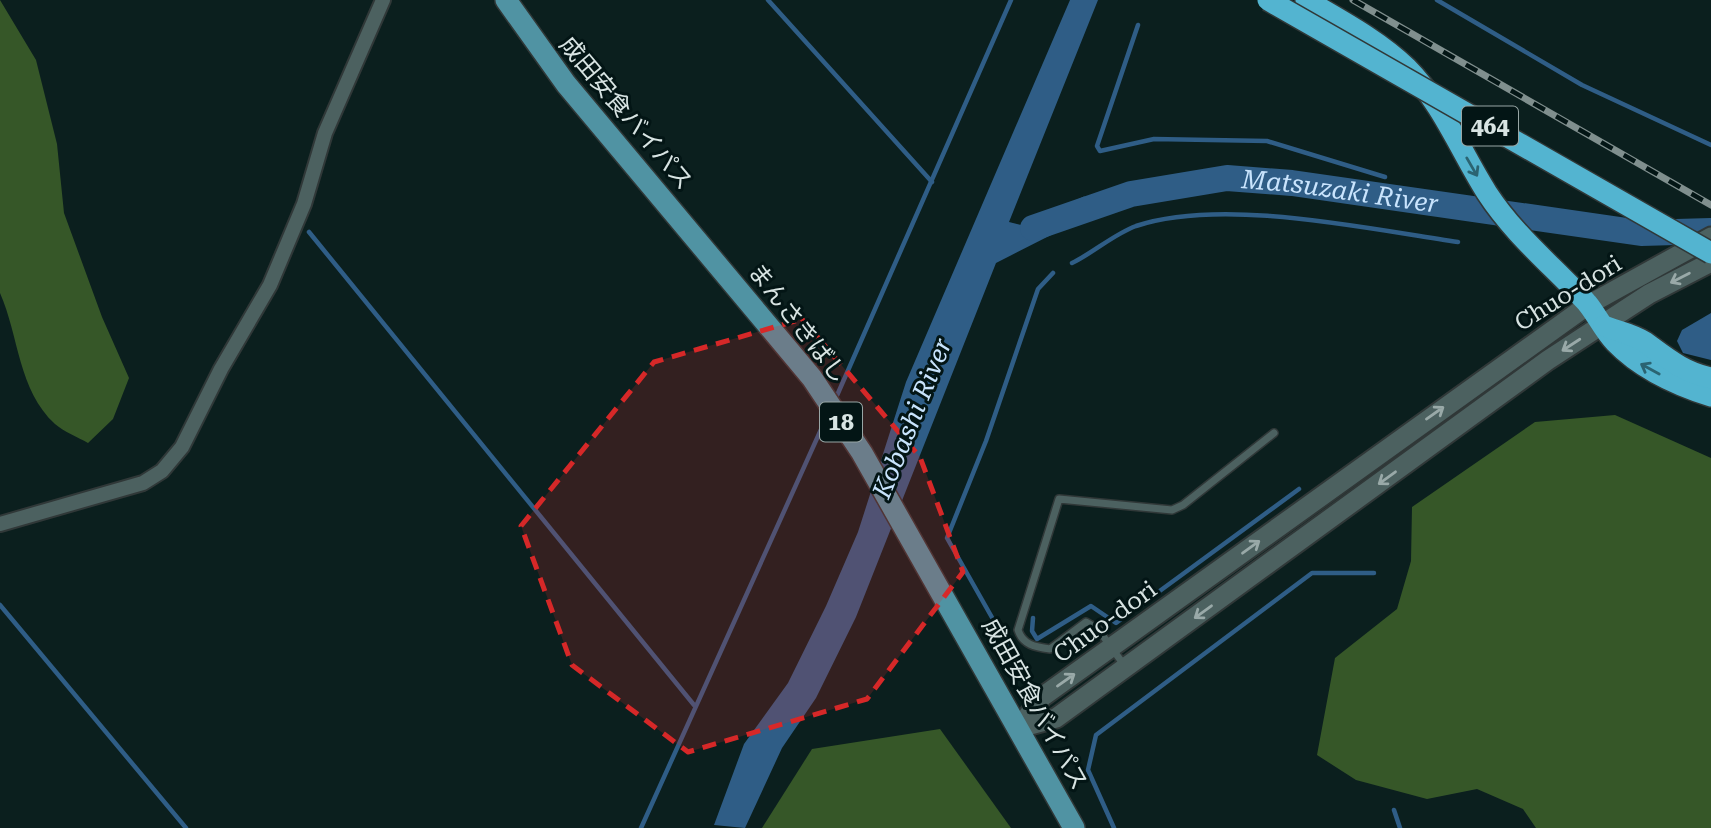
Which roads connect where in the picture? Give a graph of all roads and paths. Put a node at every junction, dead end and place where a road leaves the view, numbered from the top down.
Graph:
1 (383, 0) edge
2 (506, 0) edge
3 (1268, 0) edge
4 (1306, 0) edge
5 (1711, 237) edge
6 (1711, 253) edge
7 (710, 255) joint
8 (1711, 262) edge
9 (1645, 285) junction
10 (1588, 305) junction
11 (1602, 325) junction
12 (1711, 378) edge
13 (1711, 396) edge
14 (1274, 433) dead end
15 (0, 524) edge
16 (950, 605) joint
17 (1112, 648) junction
18 (1127, 668) junction
19 (1019, 728) junction
20 (1074, 828) edge

1 - 15 street
2 - 7 main road, 成田安食バイパス / 18
3 - 6 highway, 464, bridge
4 -> 10 highway, bridge
5 - 9 street, Chuo-dori
7 - 16 main road, まんさきばし / 18
8 -> 9 street, Chuo-dori
9 - 10 street, Chuo-dori
9 - 11 street, Chuo-dori
10 - 11 highway
17 -> 10 street, Chuo-dori
11 - 12 highway
13 -> 11 highway
11 -> 18 street, Chuo-dori
14 - 17 lane
16 - 19 main road, 成田安食バイパス / 18
17 - 18 lane
19 -> 17 street, Chuo-dori
18 - 19 street, Chuo-dori
19 - 20 main road, 成田安食バイパス / 18

